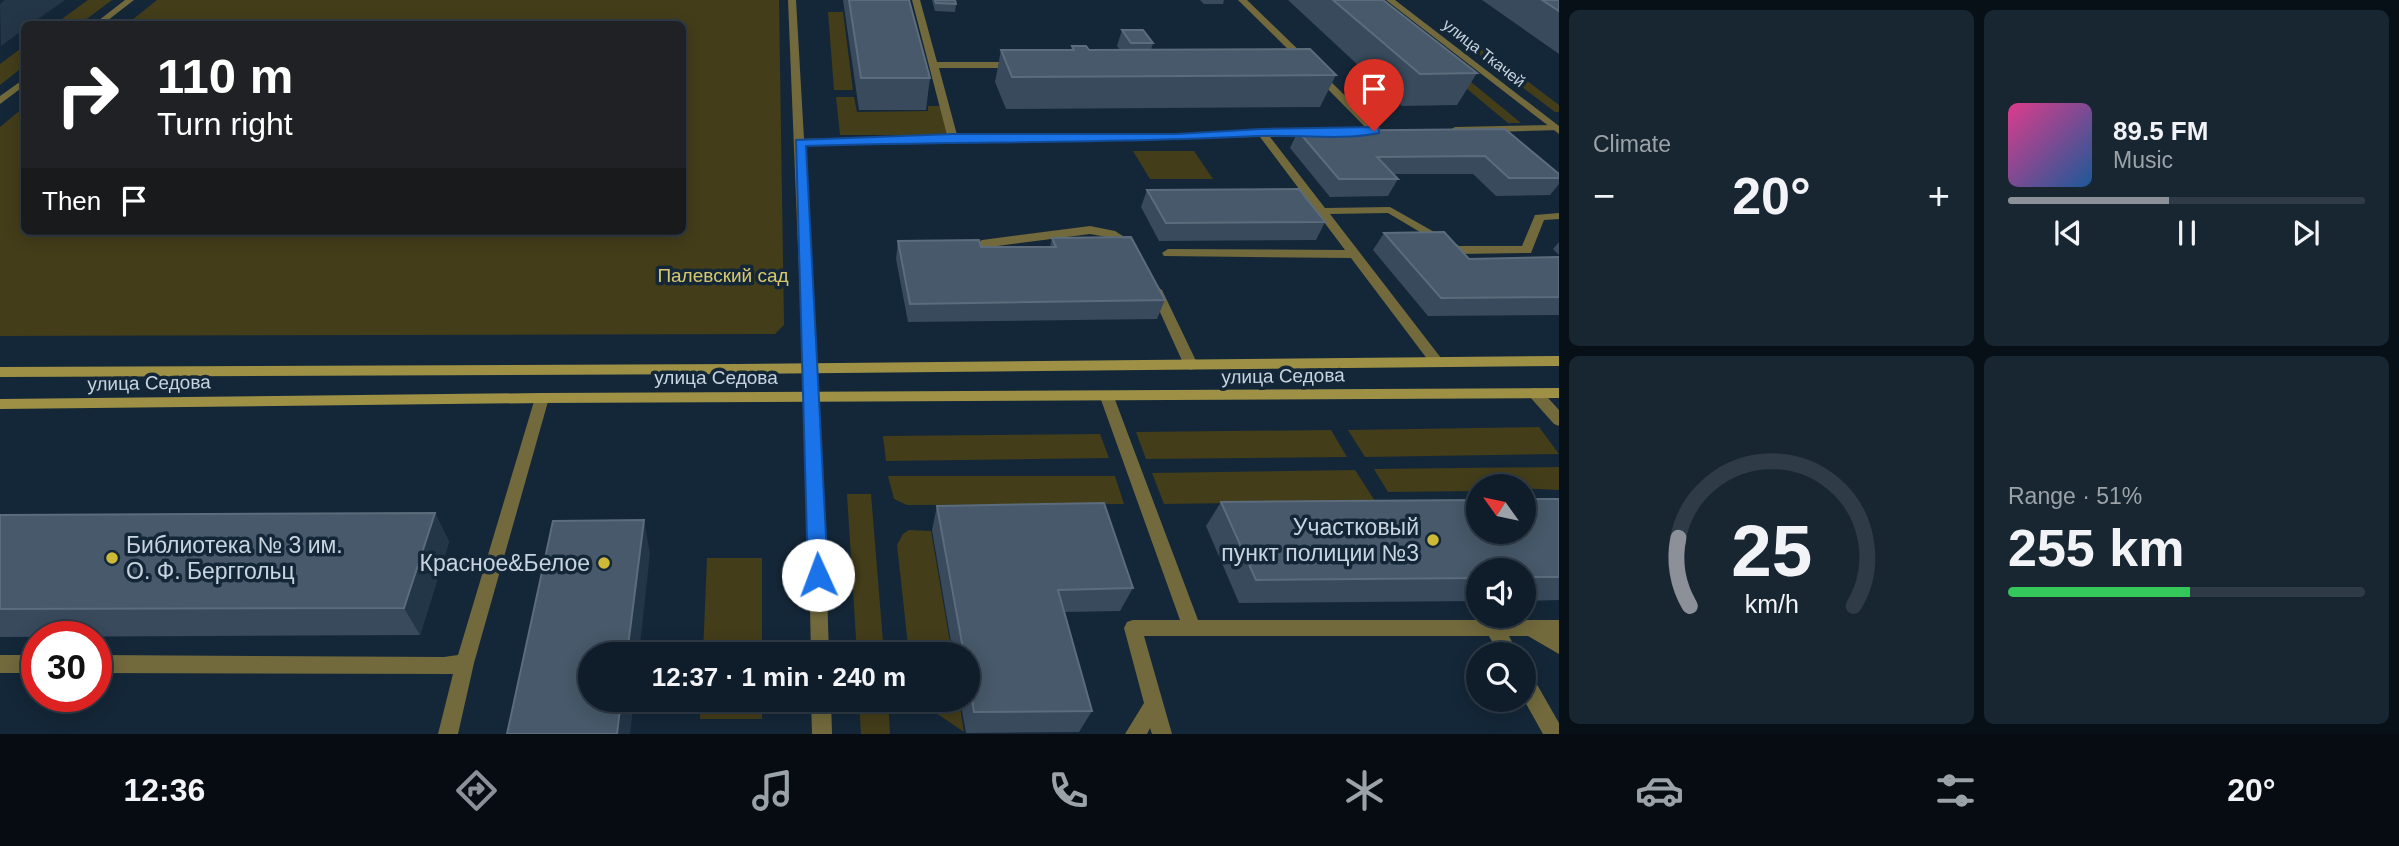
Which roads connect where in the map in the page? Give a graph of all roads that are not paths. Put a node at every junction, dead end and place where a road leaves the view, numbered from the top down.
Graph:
1 (130, 0) edge
2 (792, 0) edge
3 (916, 0) edge
4 (1242, 0) edge
5 (1390, 0) edge
6 (102, 21) edge
7 (1417, 30) edge
8 (1430, 30) junction
9 (1308, 64) junction
10 (933, 65) junction
11 (1019, 65) edge
12 (1289, 65) edge
13 (21, 84) edge
14 (0, 101) edge
15 (1558, 126) edge
16 (1442, 130) edge
17 (1324, 131) edge
18 (1362, 131) edge
19 (1374, 131) junction
20 (1388, 131) edge
21 (1261, 132) junction
22 (953, 138) junction
23 (800, 142) junction
24 (1322, 211) junction
25 (1559, 216) edge
26 (982, 244) edge
27 (1168, 253) dead end
28 (1139, 254) edge
29 (1352, 254) junction
30 (1150, 277) edge
31 (1436, 361) junction
32 (1559, 361) edge
33 (1191, 365) junction
34 (810, 368) junction
35 (0, 372) edge
36 (1535, 393) junction
37 (1559, 393) edge
38 (812, 396) junction
39 (1107, 397) junction
40 (542, 398) junction
41 (0, 404) edge
42 (1559, 421) edge
43 (1192, 628) junction
44 (1466, 628) edge
45 (1494, 628) edge
46 (1530, 628) edge
47 (1536, 628) edge
48 (1559, 628) edge
49 (820, 642) edge
50 (1502, 642) edge
51 (1559, 645) edge
52 (465, 663) junction
53 (0, 664) edge
54 (21, 664) edge
55 (112, 664) edge
56 (1536, 702) edge
57 (1155, 705) junction
58 (821, 712) edge
59 (448, 734) edge
60 (822, 734) edge
61 (1135, 734) edge
62 (1161, 734) edge
63 (1554, 734) edge

1 - 6 street
2 - 23 street
3 - 10 street
4 - 9 street
5 - 8 street, улица Ткачей
7 - 8 street
8 - 15 street, улица Ткачей
9 - 12 street
9 - 19 street
10 - 11 street
10 - 22 street
13 - 14 street
15 - 16 street
17 - 21 street
18 - 19 street
19 - 20 street
21 - 22 street
21 - 24 street
22 - 23 street
23 - 34 street
24 - 25 street
24 - 29 street
26 - 28 street
27 - 29 street
29 - 31 street
30 - 33 street
31 - 32 main road, улица Седова
31 - 33 main road, улица Седова
33 - 34 main road, улица Седова
34 - 35 main road, улица Седова
34 - 38 street
36 - 37 main road, улица Седова
36 - 39 main road, улица Седова
36 - 42 street
38 - 39 main road, улица Седова
38 - 40 main road, улица Седова
38 - 49 street
39 - 43 street
40 - 41 main road, улица Седова
40 - 52 street
43 - 44 street
43 - 57 street
45 - 50 street
46 - 51 street
47 - 48 street
52 - 55 street
52 - 59 street
53 - 54 street
56 - 63 street
57 - 61 street
57 - 62 street
58 - 60 street

